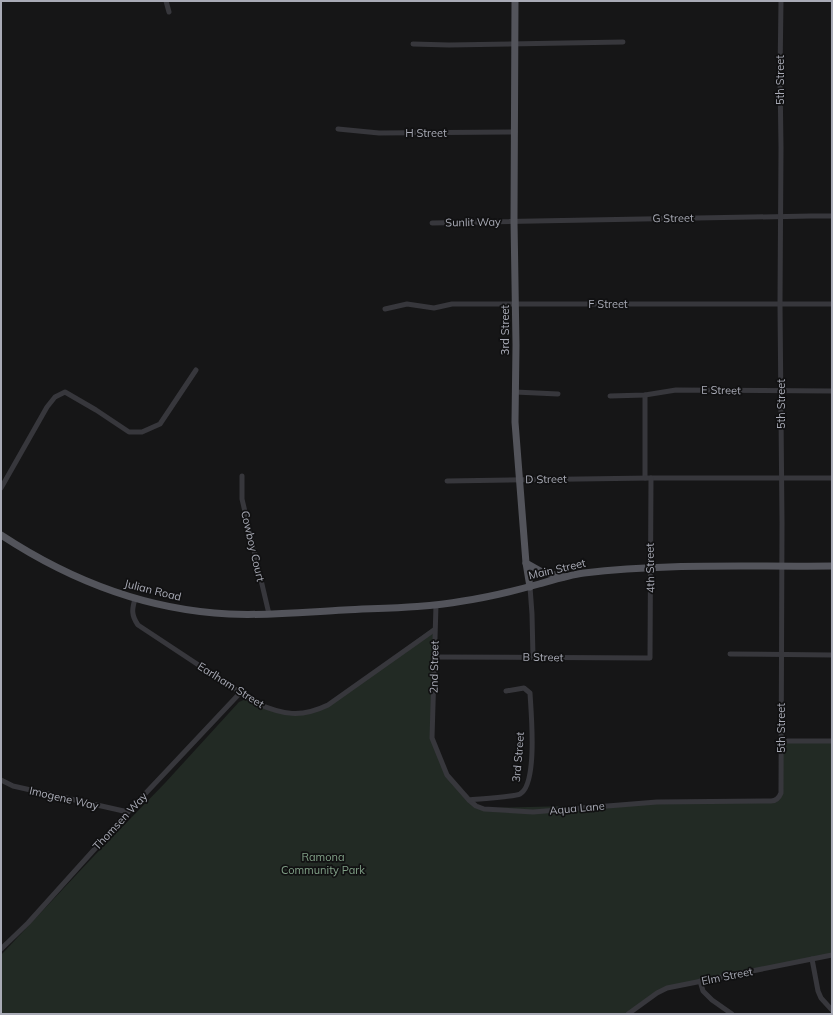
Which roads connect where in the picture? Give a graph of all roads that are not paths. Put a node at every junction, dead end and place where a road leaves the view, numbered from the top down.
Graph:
1 (166, 1) edge
2 (515, 1) edge
3 (781, 1) edge
4 (169, 12) dead end
5 (623, 42) dead end
6 (515, 43) junction
7 (413, 44) dead end
8 (338, 129) dead end
9 (515, 132) junction
10 (832, 216) edge
11 (780, 217) junction
12 (514, 221) junction
13 (432, 223) dead end
14 (516, 304) junction
15 (780, 304) junction
16 (832, 304) edge
17 (385, 309) dead end
18 (196, 370) dead end
19 (781, 391) junction
20 (832, 391) edge
21 (515, 392) junction
22 (558, 394) dead end
23 (645, 395) junction
24 (610, 396) dead end
25 (242, 476) dead end
26 (648, 478) junction
27 (781, 478) junction
28 (832, 478) edge
29 (520, 479) junction
30 (447, 481) dead end
31 (1, 488) edge
32 (1, 535) edge
33 (526, 563) junction
34 (832, 566) edge
35 (781, 567) junction
36 (650, 568) junction
37 (564, 578) junction
38 (530, 587) junction
39 (135, 599) junction
40 (436, 605) junction
41 (312, 612) joint
42 (269, 614) junction
43 (434, 630) junction
44 (730, 654) dead end
45 (781, 654) junction
46 (832, 654) edge
47 (435, 656) junction
48 (533, 657) junction
49 (650, 658) joint
50 (506, 691) dead end
51 (240, 693) junction
52 (431, 729) joint
53 (781, 741) junction
54 (832, 741) edge
55 (1, 780) edge
56 (469, 800) junction
57 (770, 801) joint
58 (128, 812) junction
59 (1, 949) edge
60 (832, 954) edge
61 (812, 959) junction
62 (700, 981) junction
63 (832, 1010) edge
64 (628, 1014) edge
65 (732, 1014) edge

1 - 4 street
2 - 6 main road, 3rd Street
3 - 11 street, 5th Street
5 - 6 street
6 - 7 street
6 - 9 main road, 3rd Street
8 - 9 street, H Street
9 - 12 main road, 3rd Street
10 - 11 street, G Street
11 - 12 street, G Street
11 - 15 street, 5th Street
12 - 13 street, Sunlit Way
12 - 14 main road, 3rd Street
14 - 15 street, F Street
14 - 17 street, F Street
14 - 21 main road, 3rd Street
15 - 16 street, F Street
15 - 19 street, 5th Street
18 - 31 street
19 - 20 street, E Street
19 - 23 street, E Street
19 - 27 street, 5th Street
21 - 22 street
21 - 29 main road, 3rd Street
23 - 24 street, E Street
23 - 26 street, 4th Street
25 - 42 street, Cowboy Court
26 - 27 street, D Street
26 - 29 street, D Street
26 - 36 street, 4th Street
27 - 28 street, D Street
27 - 35 street, 5th Street
29 - 30 street, D Street
29 - 33 main road, 3rd Street
32 - 39 main road, Julian Road
33 - 37 main road
33 - 38 main road, 3rd Street
34 - 35 main road, Main Street
35 - 36 main road, Main Street
35 - 45 street, 5th Street
36 - 37 main road, Main Street
36 - 49 street, 4th Street
37 - 38 main road, Main Street
38 - 40 main road, Main Street
38 - 48 street, 3rd Street
39 - 42 main road, Julian Road
39 - 51 street, Earlham Street
40 - 41 main road, Main Street
40 - 43 street, 2nd Street
41 - 42 main road, Julian Road
43 - 47 street, 2nd Street
43 - 51 street, Earlham Street
44 - 45 street
45 - 46 street
45 - 53 street, 5th Street
47 - 48 street, B Street
47 - 52 street, 2nd Street
48 - 49 street, B Street
50 - 56 street, 3rd Street
51 - 58 street, Thomsen Way
52 - 56 street, Aqua Lane
53 - 54 street
53 - 57 street, 5th Street
55 - 58 street, Imogene Way
56 - 57 street, Aqua Lane
58 - 59 street, Thomsen Way
60 - 61 street, Elm Street
61 - 62 street, Elm Street
61 - 63 street
62 - 64 street, Elm Street
62 - 65 street

